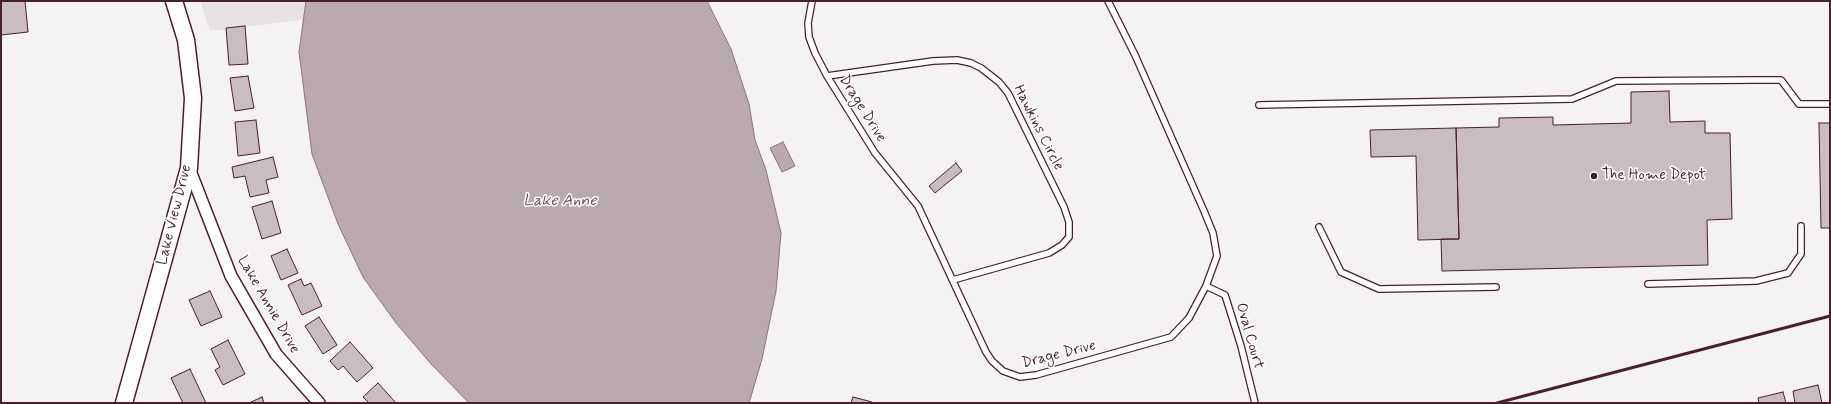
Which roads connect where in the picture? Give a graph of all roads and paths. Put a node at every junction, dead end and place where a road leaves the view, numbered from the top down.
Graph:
1 (174, 1) edge
2 (812, 1) edge
3 (1108, 1) edge
4 (827, 76) junction
5 (1830, 104) edge
6 (1259, 105) dead end
7 (189, 168) junction
8 (1319, 226) dead end
9 (1801, 226) dead end
10 (953, 280) junction
11 (1648, 284) dead end
12 (1206, 286) junction
13 (1496, 287) dead end
14 (124, 403) edge
15 (319, 403) edge
16 (1255, 403) edge

1 - 7 street, Lake View Drive
2 - 4 lane, Drage Drive
3 - 12 lane, Drage Drive
4 - 10 lane, Drage Drive
4 - 10 lane, Hawkins Circle
5 - 6 lane
7 - 14 street, Lake View Drive
7 - 15 street, Lake Annie Drive
8 - 13 lane
9 - 11 lane
10 - 12 lane, Drage Drive
12 - 16 lane, Oval Court

